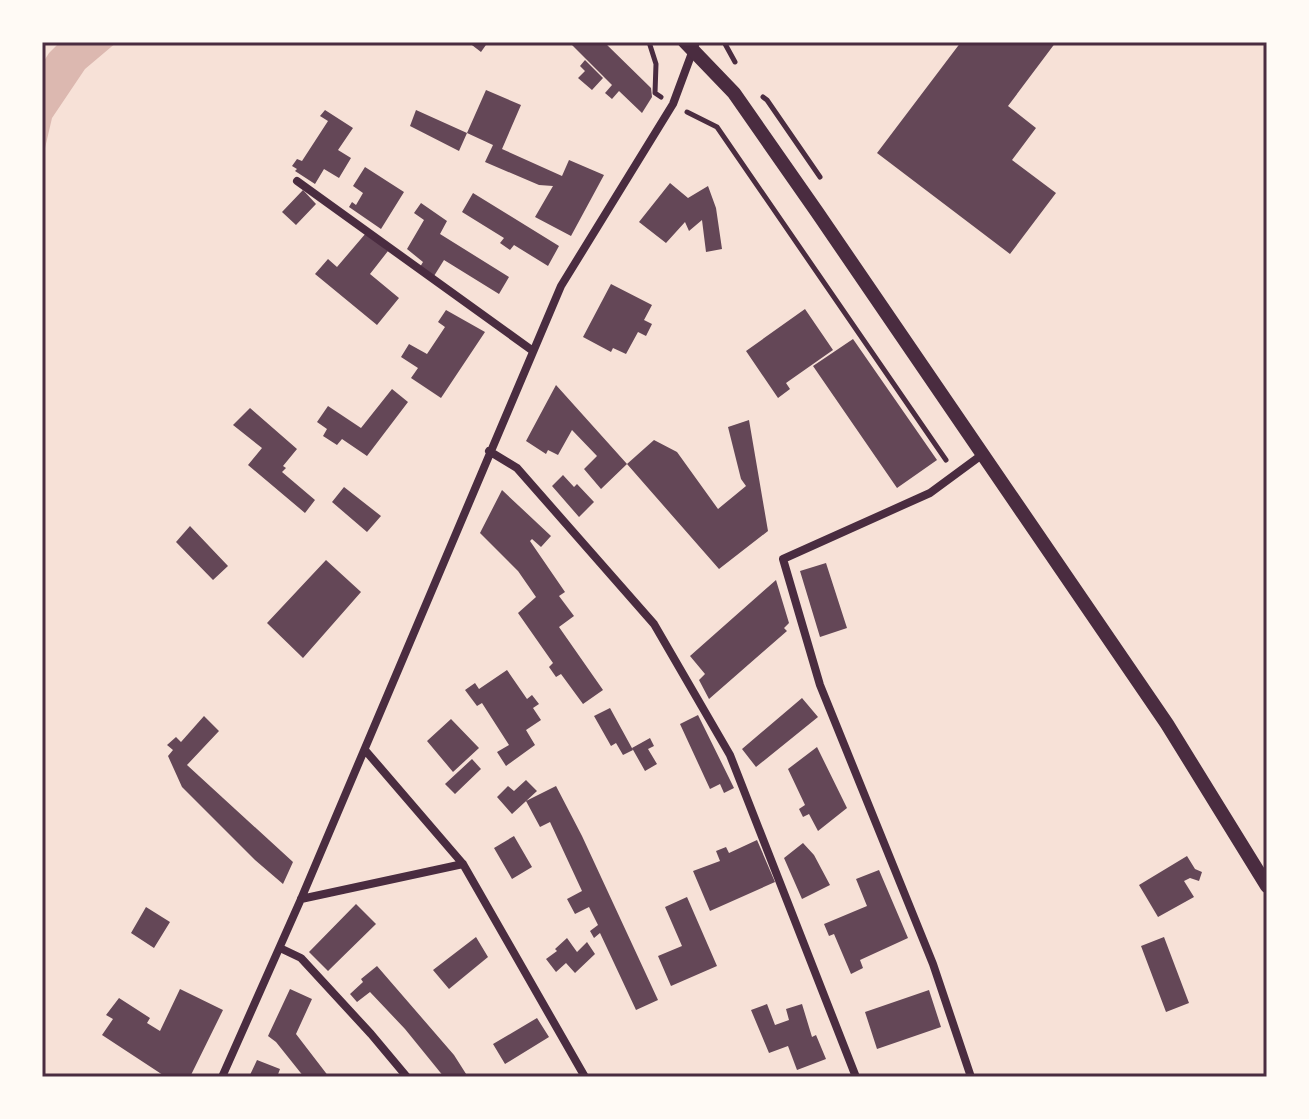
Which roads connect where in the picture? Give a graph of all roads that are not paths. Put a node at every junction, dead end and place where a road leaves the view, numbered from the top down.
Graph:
1 (691, 45) edge
2 (297, 181) dead end
3 (533, 351) junction
4 (489, 451) junction
5 (984, 454) junction
6 (365, 750) junction
7 (463, 864) junction
8 (1267, 886) edge
9 (301, 899) junction
10 (280, 948) junction
11 (222, 1077) edge
12 (407, 1077) edge
13 (585, 1077) edge
14 (856, 1077) edge
15 (971, 1077) edge

1 - 3 street
1 - 5 street
2 - 3 street
3 - 4 street
4 - 6 street
4 - 14 street
5 - 8 street
5 - 15 street
6 - 7 street
6 - 9 street
7 - 9 street
7 - 13 street
9 - 10 street
10 - 11 street
10 - 12 street

